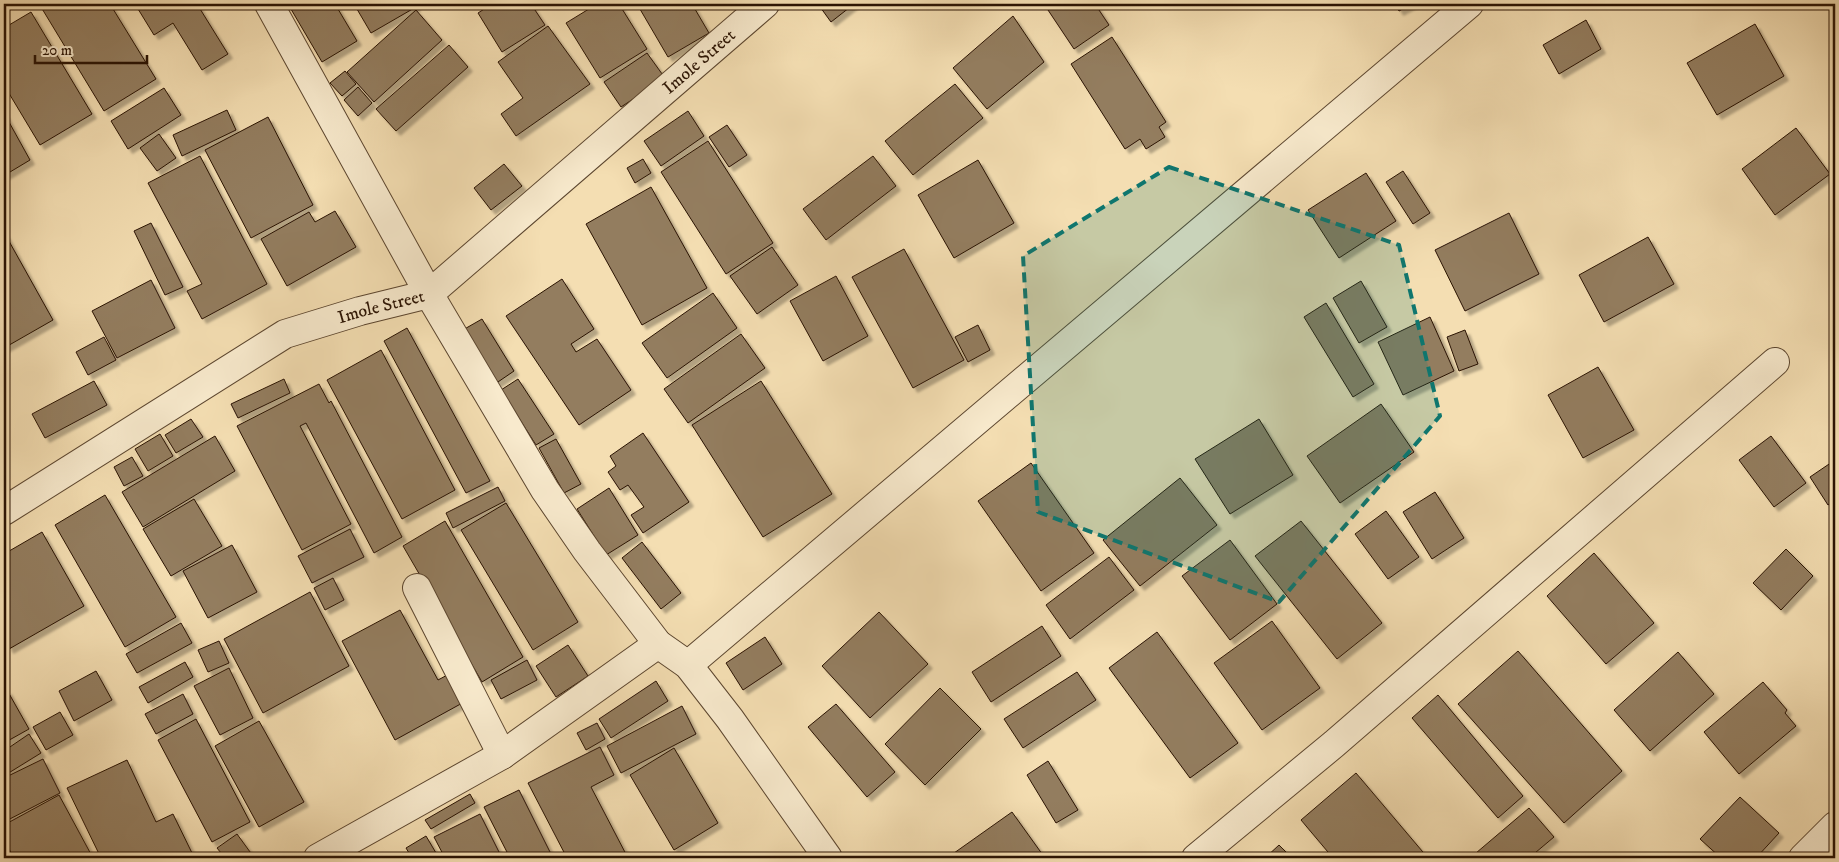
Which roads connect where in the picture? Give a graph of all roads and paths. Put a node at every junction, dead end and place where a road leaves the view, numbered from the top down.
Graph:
1 (269, 4) edge
2 (765, 4) edge
3 (1469, 4) edge
4 (429, 294) junction
5 (1775, 362) dead end
6 (4, 511) edge
7 (417, 588) dead end
8 (658, 644) junction
9 (688, 665) junction
10 (502, 755) junction
11 (1835, 826) edge
12 (318, 858) edge
13 (828, 858) edge
14 (1196, 858) edge
15 (1803, 858) edge

1 - 4 street
2 - 4 street, Imole Street
3 - 9 street
4 - 6 street, Imole Street
4 - 8 street
5 - 14 street
7 - 10 street
8 - 9 street
8 - 10 street
9 - 13 street
10 - 12 street
11 - 15 street

